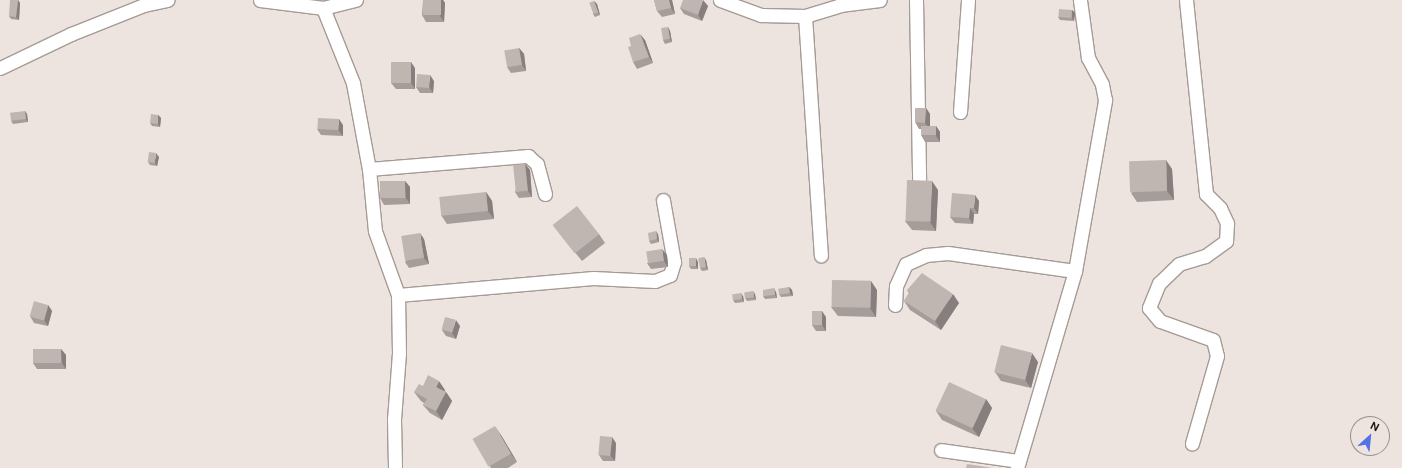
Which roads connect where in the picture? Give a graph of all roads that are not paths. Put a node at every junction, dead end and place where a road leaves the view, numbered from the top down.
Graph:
1 (167, 0) edge
2 (260, 0) edge
3 (356, 0) edge
4 (720, 0) edge
5 (880, 0) edge
6 (916, 0) edge
7 (968, 0) edge
8 (1080, 0) edge
9 (1186, 0) edge
10 (820, 6) edge
11 (323, 8) junction
12 (805, 16) junction
13 (0, 68) edge
14 (960, 112) dead end
15 (369, 169) junction
16 (919, 179) edge
17 (545, 194) dead end
18 (663, 200) dead end
19 (821, 255) dead end
20 (1075, 271) junction
21 (398, 295) junction
22 (895, 305) dead end
23 (1192, 444) dead end
24 (941, 450) dead end
25 (1017, 465) edge
26 (395, 468) edge

1 - 13 street
2 - 11 street
3 - 11 street
4 - 12 street
5 - 10 street
6 - 16 street
7 - 14 street
8 - 20 street
9 - 23 street
10 - 12 street
11 - 15 street
12 - 19 street
15 - 17 street
15 - 21 street
18 - 21 street
20 - 22 street
20 - 25 street
21 - 26 street
24 - 25 street

